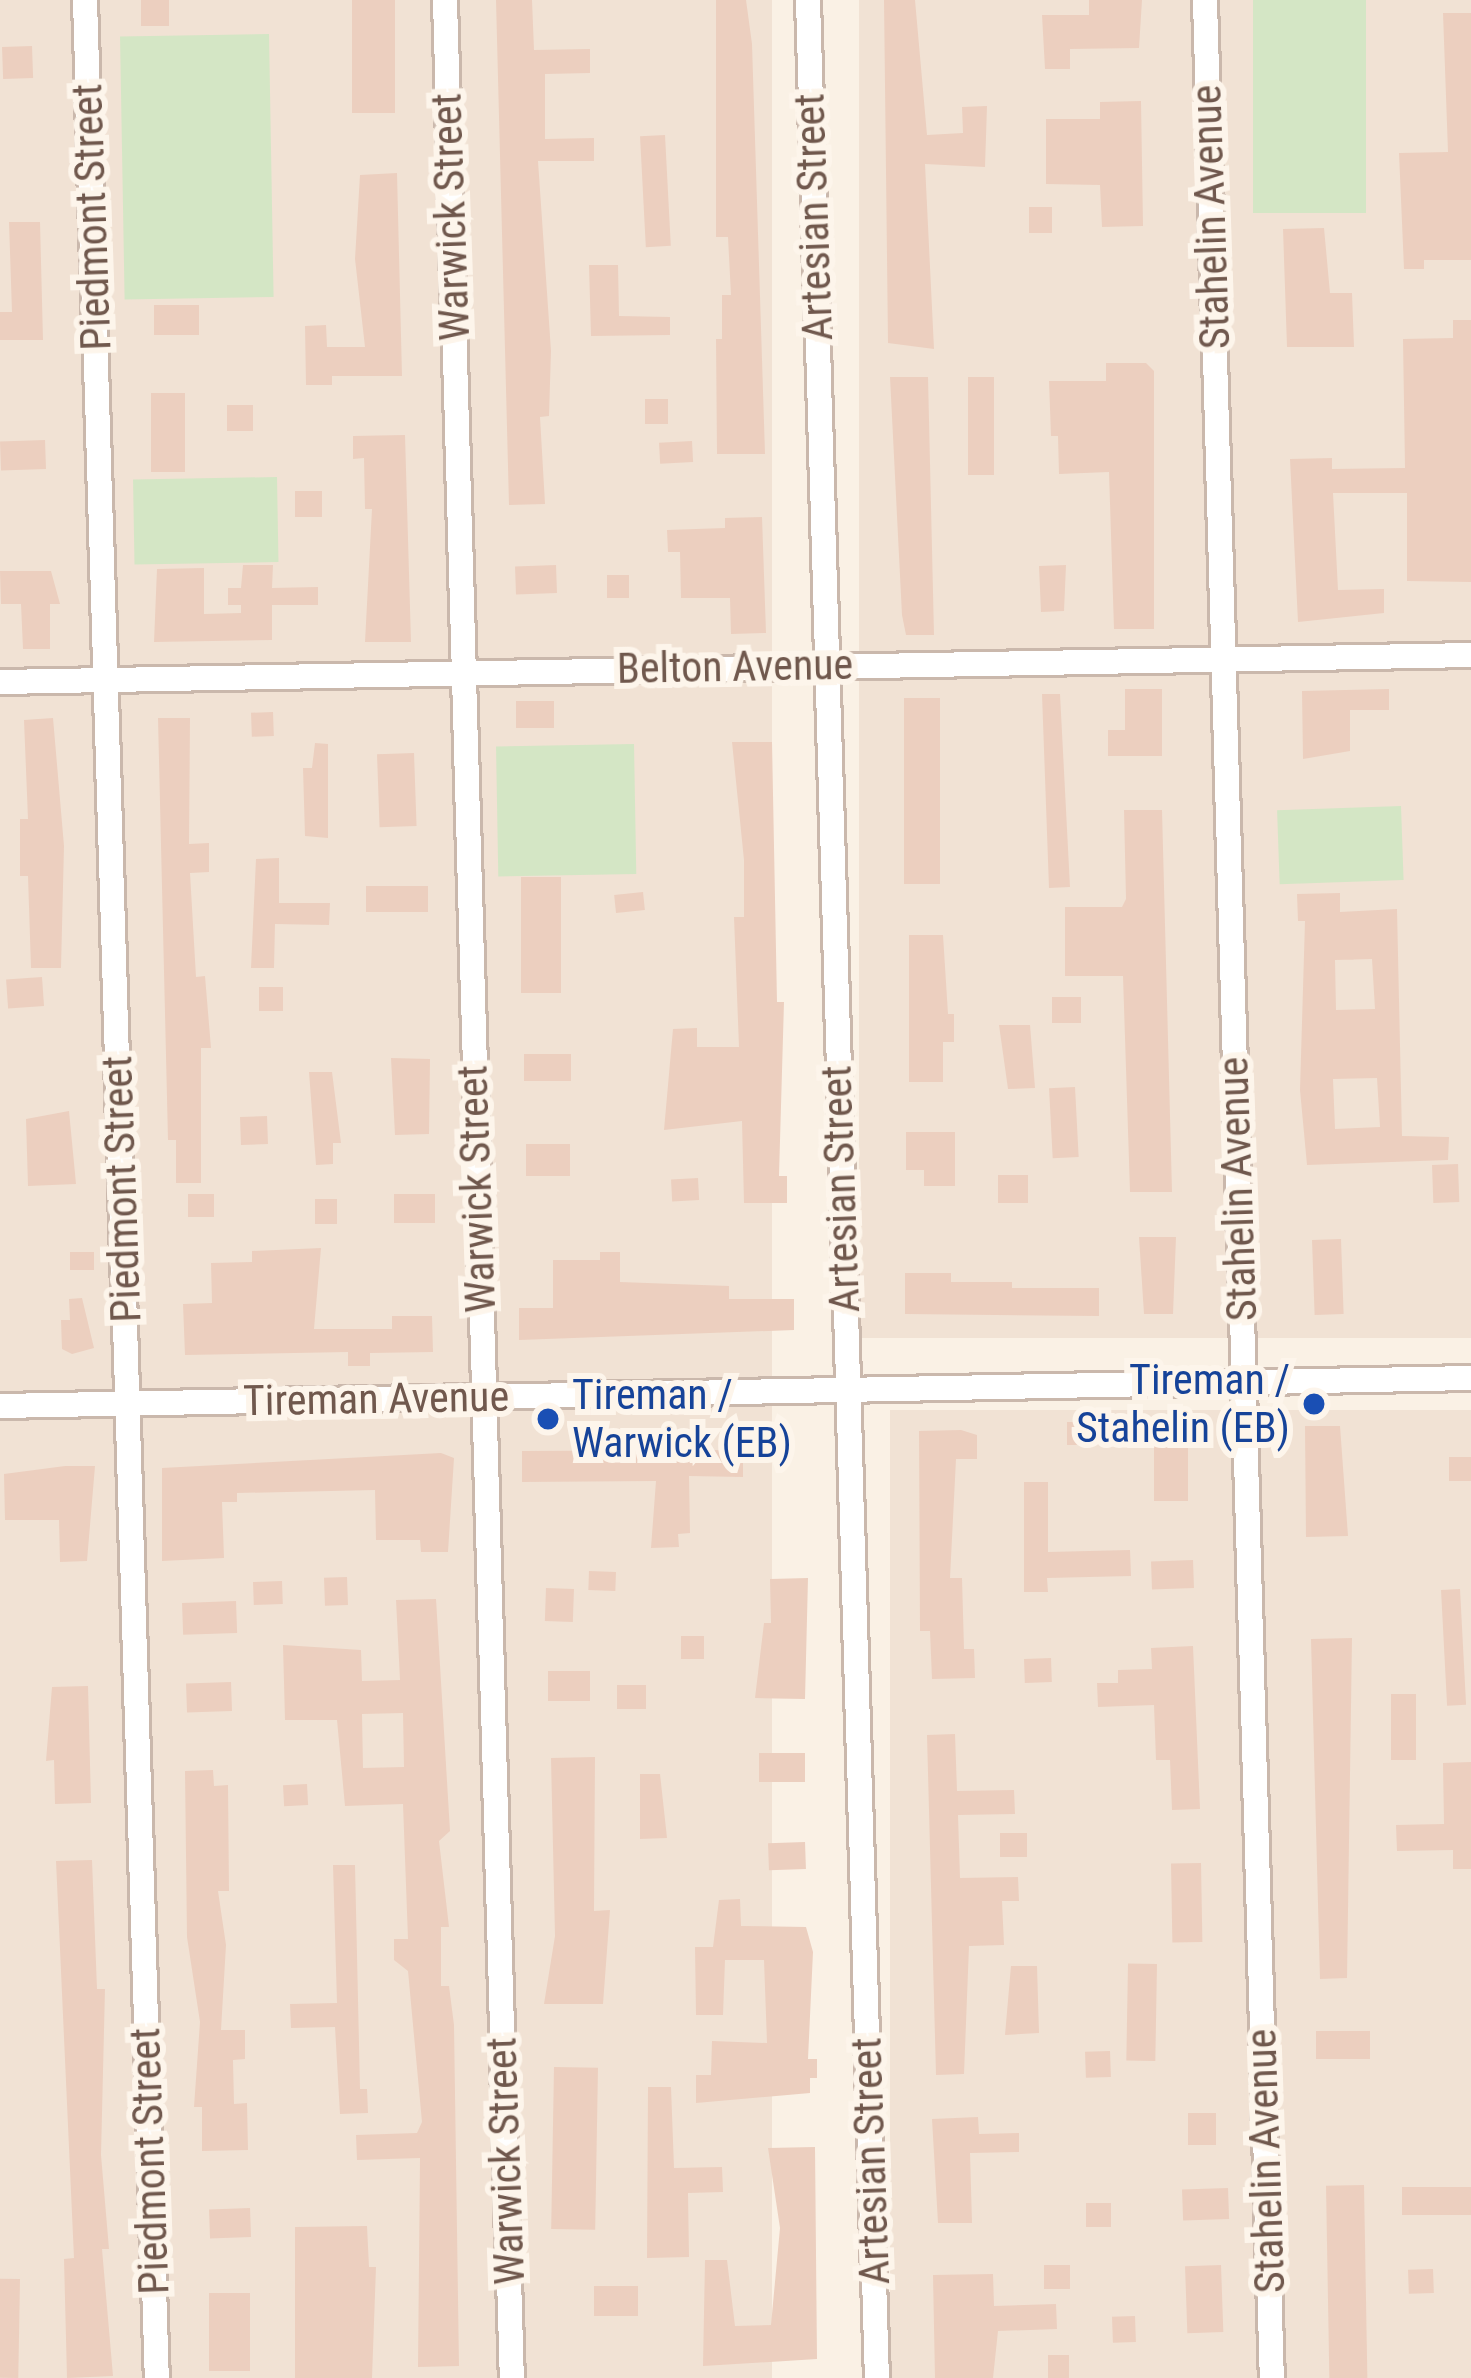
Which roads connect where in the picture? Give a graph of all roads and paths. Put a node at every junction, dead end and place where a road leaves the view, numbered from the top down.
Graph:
1 (86, 0) edge
2 (445, 0) edge
3 (808, 0) edge
4 (1205, 0) edge
5 (1471, 655) edge
6 (1223, 659) junction
7 (827, 666) junction
8 (463, 672) junction
9 (0, 682) edge
10 (107, 682) junction
11 (1471, 1378) edge
12 (1244, 1380) junction
13 (848, 1389) junction
14 (483, 1396) junction
15 (128, 1403) junction
16 (0, 1406) edge
17 (157, 2378) edge
18 (512, 2378) edge
19 (877, 2378) edge
20 (1272, 2378) edge

1 - 10 street, Piedmont Street
2 - 8 street, Warwick Street
3 - 7 street, Artesian Street
4 - 6 street, Stahelin Avenue
5 - 6 street, Belton Avenue
6 - 7 street, Belton Avenue
6 - 12 street, Stahelin Avenue
7 - 8 street, Belton Avenue
7 - 13 street, Artesian Street
8 - 10 street, Belton Avenue
8 - 14 street, Warwick Street
9 - 10 street, Belton Avenue
10 - 15 street, Piedmont Street
11 - 12 street, Tireman Avenue
12 - 13 street, Tireman Avenue
12 - 20 street, Stahelin Avenue
13 - 14 street, Tireman Avenue
13 - 19 street, Artesian Street
14 - 15 street, Tireman Avenue
14 - 18 street, Warwick Street
15 - 16 street, Tireman Avenue
15 - 17 street, Piedmont Street

